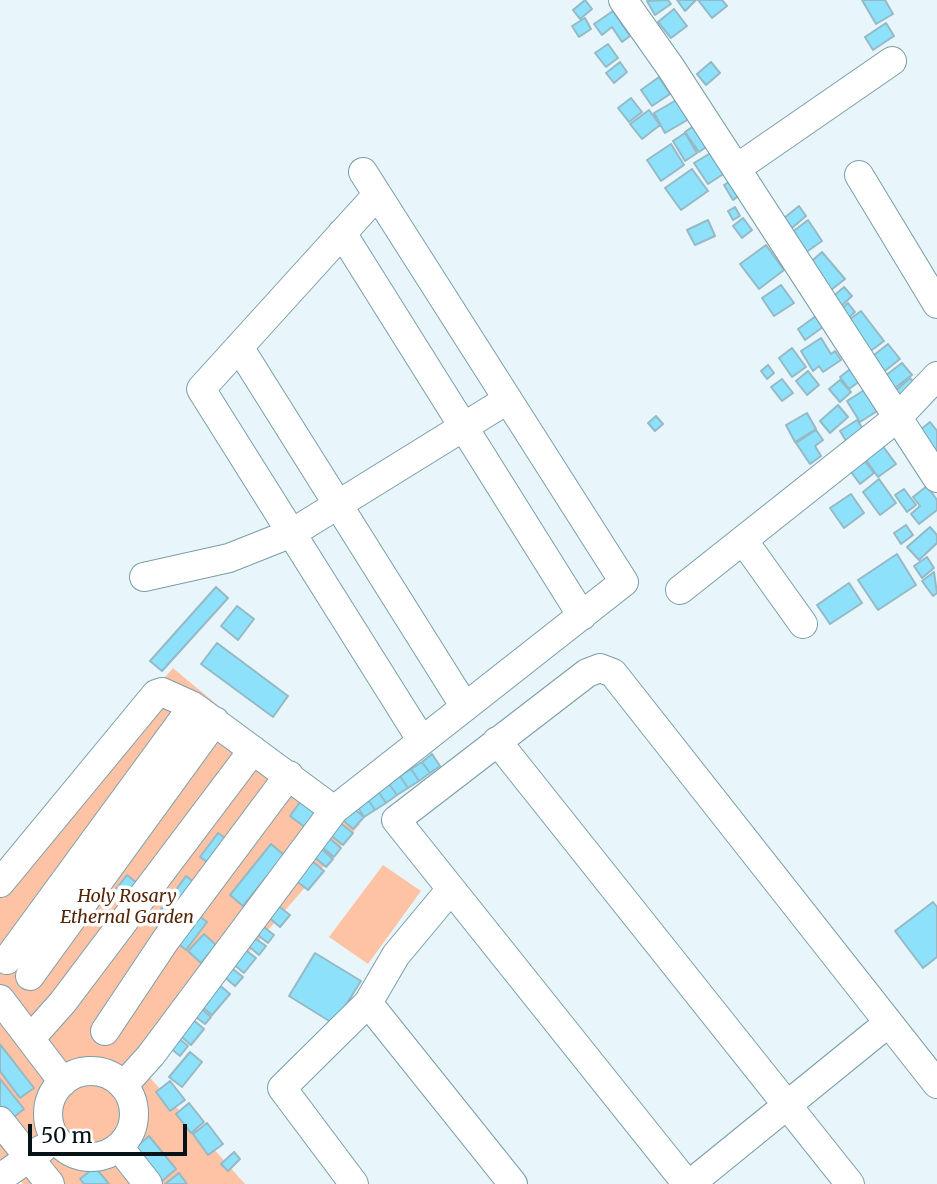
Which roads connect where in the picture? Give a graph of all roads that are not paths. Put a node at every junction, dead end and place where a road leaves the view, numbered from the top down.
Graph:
1 (623, 0) edge
2 (892, 61) dead end
3 (737, 168) junction
4 (859, 175) dead end
5 (342, 233) junction
6 (937, 304) edge
7 (239, 347) junction
8 (937, 376) edge
9 (507, 400) junction
10 (897, 418) junction
11 (463, 427) junction
12 (937, 478) edge
13 (338, 504) junction
14 (292, 533) junction
15 (743, 540) junction
16 (145, 577) dead end
17 (680, 590) dead end
18 (582, 615) junction
19 (803, 624) dead end
20 (465, 707) junction
21 (204, 714) junction
22 (422, 741) junction
23 (497, 741) junction
24 (253, 750) junction
25 (289, 775) junction
26 (334, 810) junction
27 (71, 873) junction
28 (0, 883) edge
29 (451, 889) junction
30 (94, 890) junction
31 (130, 914) junction
32 (7, 960) dead end
33 (30, 976) dead end
34 (0, 999) edge
35 (368, 1003) junction
36 (887, 1024) junction
37 (105, 1031) dead end
38 (31, 1038) junction
39 (63, 1082) junction
40 (937, 1084) edge
41 (124, 1085) junction
42 (787, 1105) junction
43 (0, 1121) edge
44 (55, 1138) junction
45 (119, 1147) junction
46 (29, 1159) junction
47 (0, 1178) edge
48 (50, 1184) edge
49 (148, 1184) edge
50 (354, 1184) edge
51 (513, 1184) edge
52 (688, 1184) edge
53 (850, 1184) edge

1 - 3 street
2 - 3 street
3 - 10 street
4 - 6 street
5 - 7 street
5 - 9 street
5 - 11 street
7 - 13 street
7 - 14 street
8 - 10 street
9 - 11 street
9 - 18 street
10 - 12 street
10 - 15 street
11 - 13 street
11 - 18 street
13 - 14 street
13 - 20 street
14 - 16 street
14 - 22 street
15 - 17 street
15 - 19 street
18 - 20 street
20 - 22 street
21 - 24 street
21 - 27 street
21 - 28 street
21 - 30 street
22 - 26 street
23 - 29 street
23 - 36 street
23 - 42 street
24 - 25 street
24 - 31 street
25 - 26 street
25 - 37 street
26 - 41 street
27 - 30 street
27 - 32 street
29 - 35 street
29 - 52 street
30 - 31 street
30 - 33 street
31 - 38 street
34 - 38 street
35 - 50 street
35 - 51 street
36 - 40 street
36 - 42 street
38 - 39 street
39 - 41 street
39 - 44 street
41 - 45 street
42 - 52 street
42 - 53 street
43 - 46 street
44 - 45 street
44 - 46 street
45 - 49 street
46 - 47 street
46 - 48 street

